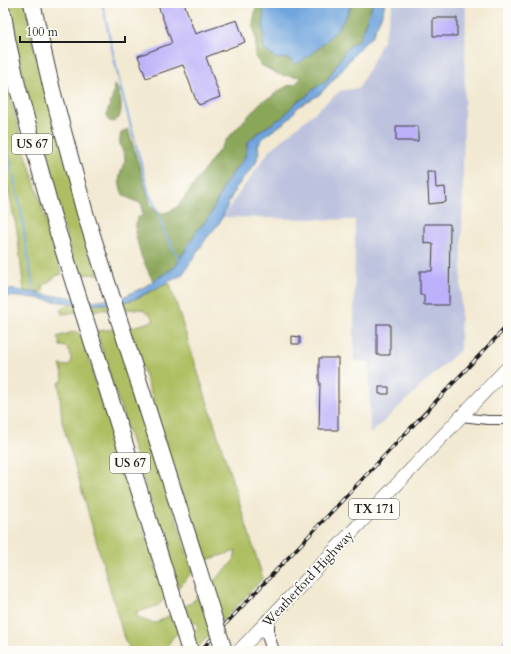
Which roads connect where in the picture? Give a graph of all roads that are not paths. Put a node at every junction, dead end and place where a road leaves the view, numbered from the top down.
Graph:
1 (32, 3) edge
2 (38, 3) edge
3 (3, 14) edge
4 (5, 33) edge
5 (42, 49) junction
6 (508, 367) edge
7 (461, 417) junction
8 (508, 420) edge
9 (268, 620) junction
10 (190, 651) edge
11 (224, 651) edge
12 (239, 651) edge
13 (273, 651) edge

1 - 5 highway, US 67
2 - 5 highway
3 - 4 highway, US 67
4 - 10 highway, US 67
5 - 11 highway, US 67, bridge
6 - 7 main road, Weatherford Highway / TX 171
7 - 8 street
7 - 9 main road, Weatherford Highway / TX 171
9 - 12 main road, Weatherford Highway / TX 171
9 - 13 main road

